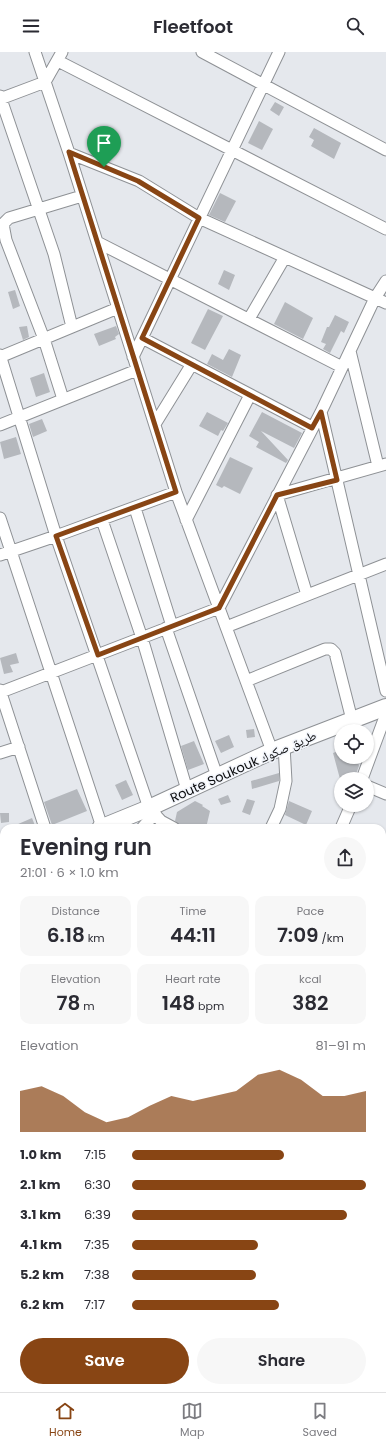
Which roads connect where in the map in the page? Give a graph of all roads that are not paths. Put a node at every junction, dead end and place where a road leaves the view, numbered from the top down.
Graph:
1 (35, 52) edge
2 (202, 52) edge
3 (279, 52) edge
4 (60, 57) edge
5 (45, 82) junction
6 (263, 86) junction
7 (0, 98) edge
8 (386, 150) edge
9 (232, 151) junction
10 (69, 152) junction
11 (82, 196) junction
12 (38, 210) junction
13 (199, 218) junction
14 (1, 221) edge
15 (386, 229) edge
16 (97, 242) junction
17 (285, 257) junction
18 (171, 278) junction
19 (386, 281) edge
20 (375, 298) junction
21 (386, 303) edge
22 (118, 308) junction
23 (249, 319) junction
24 (72, 327) junction
25 (142, 338) junction
26 (44, 339) junction
27 (350, 351) junction
28 (0, 356) edge
29 (133, 357) junction
30 (192, 364) junction
31 (342, 367) junction
32 (137, 370) junction
33 (250, 395) junction
34 (63, 399) junction
35 (321, 412) junction
36 (19, 417) junction
37 (155, 424) junction
38 (0, 425) edge
39 (312, 428) junction
40 (382, 465) edge
41 (337, 480) junction
42 (176, 492) junction
43 (277, 495) junction
44 (135, 508) junction
45 (0, 518) edge
46 (102, 520) junction
47 (186, 520) junction
48 (56, 536) junction
49 (11, 552) junction
50 (0, 555) edge
51 (386, 564) edge
52 (359, 574) junction
53 (307, 595) junction
54 (219, 608) junction
55 (169, 627) junction
56 (226, 627) junction
57 (142, 638) junction
58 (98, 655) junction
59 (51, 673) junction
60 (246, 681) junction
61 (0, 691) edge
62 (386, 691) edge
63 (386, 706) edge
64 (352, 720) junction
65 (385, 721) edge
66 (19, 746) junction
67 (278, 748) junction
68 (0, 753) edge
69 (365, 772) edge
70 (217, 776) junction
71 (374, 789) edge
72 (187, 790) junction
73 (386, 794) edge
74 (152, 812) junction
75 (348, 812) edge
76 (45, 824) edge
77 (100, 824) edge
78 (114, 824) edge
79 (146, 824) edge
80 (168, 824) edge
81 (273, 824) edge
82 (343, 824) edge

1 - 5 street
2 - 6 street
3 - 6 street
4 - 5 street
4 - 9 street
5 - 7 street
5 - 10 street
6 - 8 street
6 - 9 street
7 - 12 street
9 - 13 street
9 - 15 street
10 - 11 street
10 - 13 street
11 - 12 street
11 - 16 street
12 - 14 street
12 - 24 street
13 - 17 street
13 - 18 street
14 - 26 street
16 - 18 street
16 - 22 street
17 - 20 street
17 - 23 street
18 - 23 street
18 - 25 street
19 - 20 street
20 - 21 street
20 - 27 street
22 - 24 street
22 - 29 street
23 - 31 street
24 - 26 street
25 - 29 street
25 - 30 street
26 - 28 street
26 - 34 street
27 - 31 street
27 - 40 street
28 - 36 street
29 - 32 street
30 - 33 street
30 - 37 street
31 - 35 street
32 - 34 street
32 - 37 street
33 - 39 street
33 - 47 street
34 - 36 street
35 - 39 street
35 - 41 street
36 - 38 street
36 - 48 street
37 - 42 street
39 - 43 street
40 - 41 street
41 - 43 street
41 - 52 street
42 - 44 street
42 - 47 street
43 - 53 street
43 - 54 street
44 - 46 street
44 - 55 street
45 - 49 street
46 - 48 street
46 - 57 street
47 - 54 street
48 - 49 street
48 - 58 street
49 - 50 street
49 - 59 street
51 - 52 street
52 - 53 street
52 - 62 street
53 - 56 street
54 - 55 street
54 - 56 street
55 - 57 street
55 - 70 street
56 - 60 street
57 - 58 street
57 - 72 street
58 - 59 street
58 - 74 street
59 - 61 street
59 - 77 street
60 - 64 street
60 - 67 street
61 - 66 street
63 - 64 street, Route Soukouk طريق صكوك
64 - 67 street, Route Soukouk طريق صكوك
65 - 69 street
66 - 68 street
66 - 76 street
67 - 70 street, Route Soukouk طريق صكوك
67 - 81 street
70 - 72 street, Route Soukouk طريق صكوك
71 - 73 street
72 - 74 street, Route Soukouk طريق صكوك
74 - 78 street, Route Soukouk طريق صكوك
74 - 79 street
74 - 80 street
75 - 82 street

